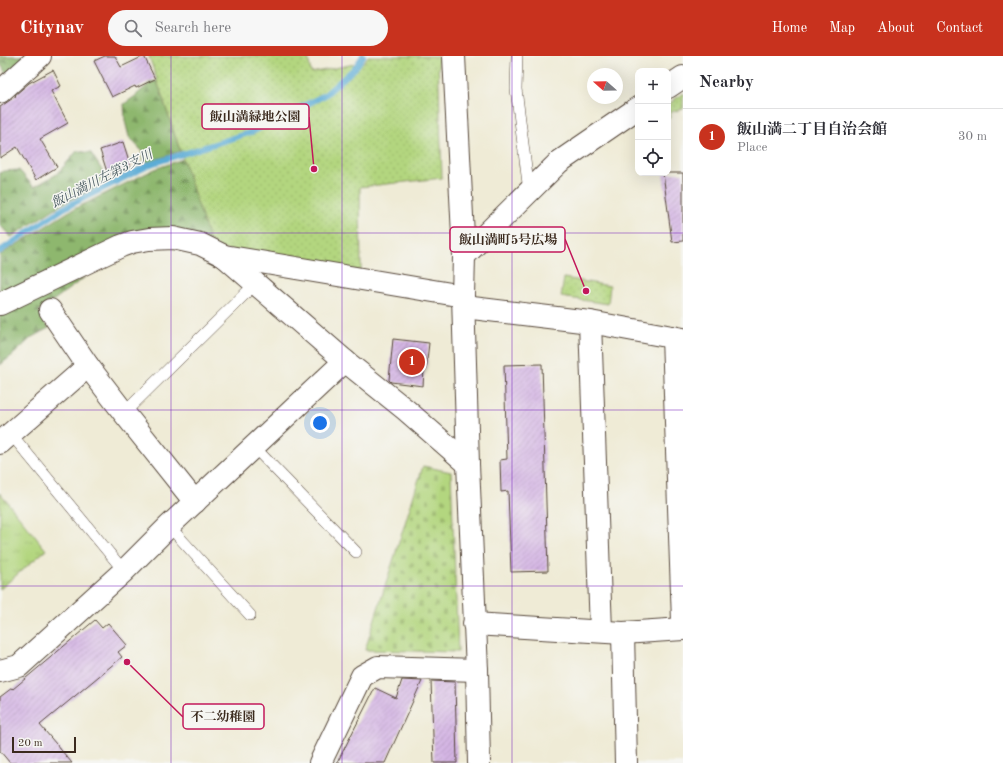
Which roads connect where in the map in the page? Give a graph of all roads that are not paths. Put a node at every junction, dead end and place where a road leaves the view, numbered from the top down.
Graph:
1 (40, 56) edge
2 (454, 56) edge
3 (517, 56) edge
4 (683, 77) edge
5 (671, 85) edge
6 (0, 92) edge
7 (635, 110) edge
8 (529, 192) junction
9 (224, 256) junction
10 (464, 256) junction
11 (256, 283) junction
12 (463, 302) junction
13 (0, 304) edge
14 (50, 310) dead end
15 (590, 322) junction
16 (678, 338) edge
17 (345, 361) junction
18 (88, 366) junction
19 (124, 413) junction
20 (6, 439) edge
21 (254, 447) junction
22 (468, 464) junction
23 (195, 502) junction
24 (169, 526) junction
25 (356, 552) dead end
26 (124, 571) junction
27 (250, 615) dead end
28 (683, 621) edge
29 (474, 624) junction
30 (683, 629) edge
31 (601, 631) junction
32 (623, 633) junction
33 (0, 670) edge
34 (477, 670) junction
35 (320, 763) edge
36 (479, 763) edge
37 (626, 763) edge

1 - 6 street
2 - 10 street
3 - 8 lane
4 - 5 street
7 - 8 street
8 - 10 street
9 - 11 street
9 - 12 street
9 - 13 street
10 - 12 street
11 - 17 street
11 - 19 lane
12 - 15 street
12 - 22 street
14 - 18 street
15 - 16 street
15 - 31 street
16 - 28 street
17 - 21 street
17 - 22 street
18 - 19 street
18 - 20 street
19 - 23 street
20 - 26 lane
21 - 23 street
21 - 25 lane
22 - 29 street
23 - 24 street
24 - 26 street
24 - 27 lane
26 - 33 street
29 - 31 street
29 - 34 street
30 - 32 street
31 - 32 street
32 - 37 street
34 - 35 street
34 - 36 street

